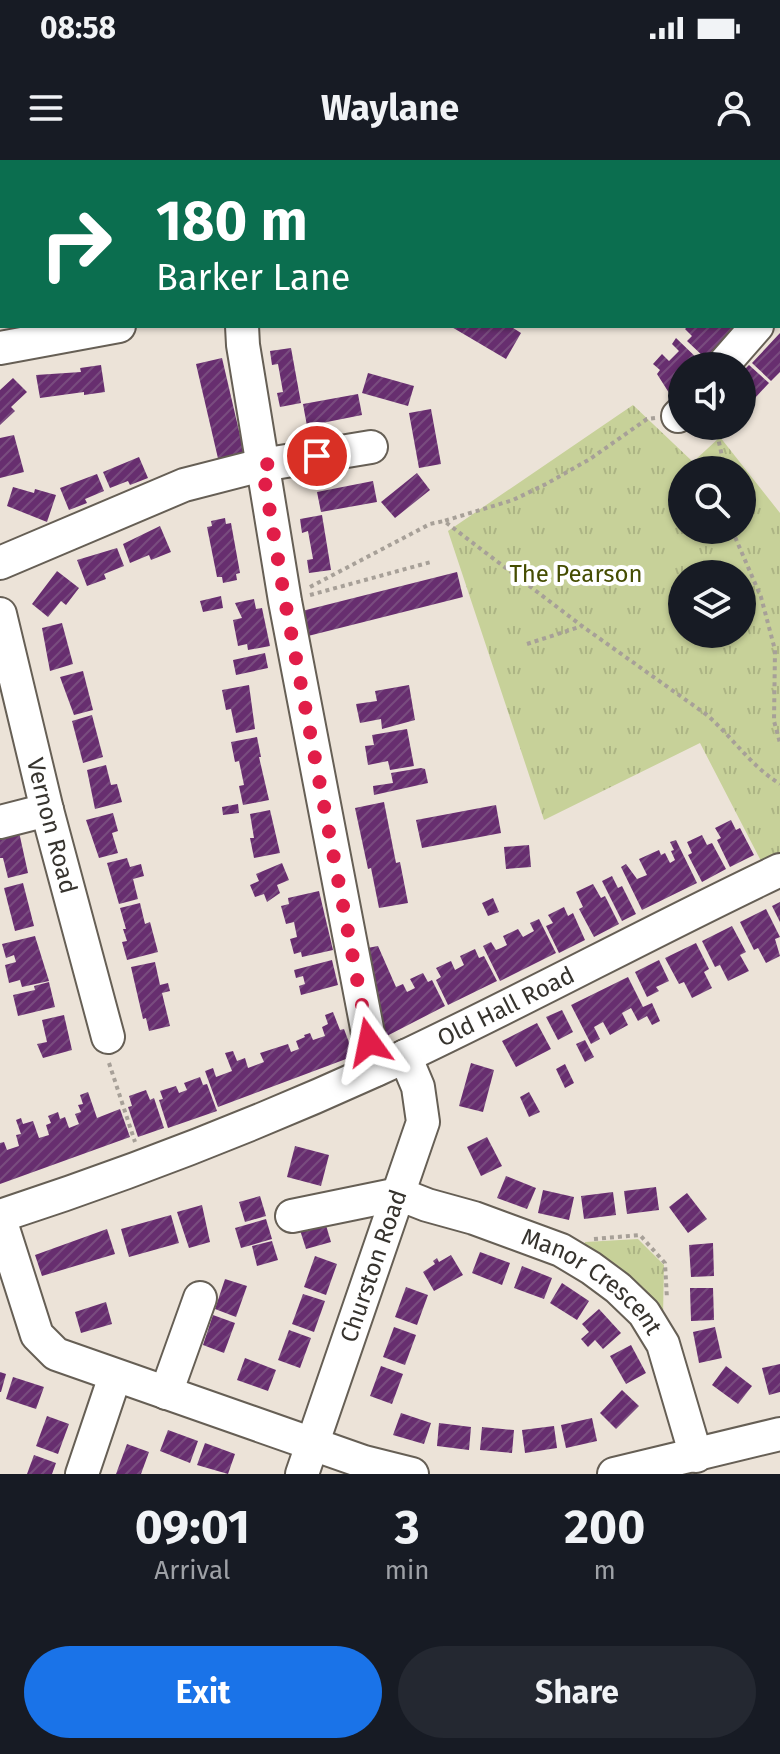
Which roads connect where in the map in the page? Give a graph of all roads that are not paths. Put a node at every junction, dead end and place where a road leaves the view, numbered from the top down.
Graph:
1 (108, 328) edge
2 (242, 328) edge
3 (755, 328) edge
4 (0, 348) edge
5 (734, 352) edge
6 (371, 447) dead end
7 (262, 465) junction
8 (0, 563) edge
9 (0, 614) edge
10 (47, 810) junction
11 (0, 822) edge
12 (780, 870) edge
13 (108, 1037) road end
14 (405, 1056) junction
15 (375, 1070) junction
16 (399, 1194) junction
17 (292, 1216) dead end
18 (0, 1217) edge
19 (200, 1298) dead end
20 (115, 1376) junction
21 (166, 1393) junction
22 (780, 1434) edge
23 (313, 1444) junction
24 (696, 1456) junction
25 (82, 1474) edge
26 (302, 1474) edge
27 (412, 1474) edge
28 (614, 1474) edge

1 - 4 street
2 - 7 street
3 - 5 street
6 - 7 street
7 - 8 street
7 - 15 street
9 - 10 street, Vernon Road
10 - 11 street
10 - 13 street, Vernon Road
12 - 14 street, Old Hall Road
14 - 15 street, Old Hall Road
14 - 16 street, Churston Road
15 - 18 street, Old Hall Road
16 - 17 street
16 - 23 street, Churston Road
16 - 24 street, Manor Crescent
18 - 20 street
19 - 21 street
20 - 21 street
20 - 25 street
21 - 23 street
22 - 24 street
23 - 26 street, Churston Road
23 - 27 street
24 - 28 street

